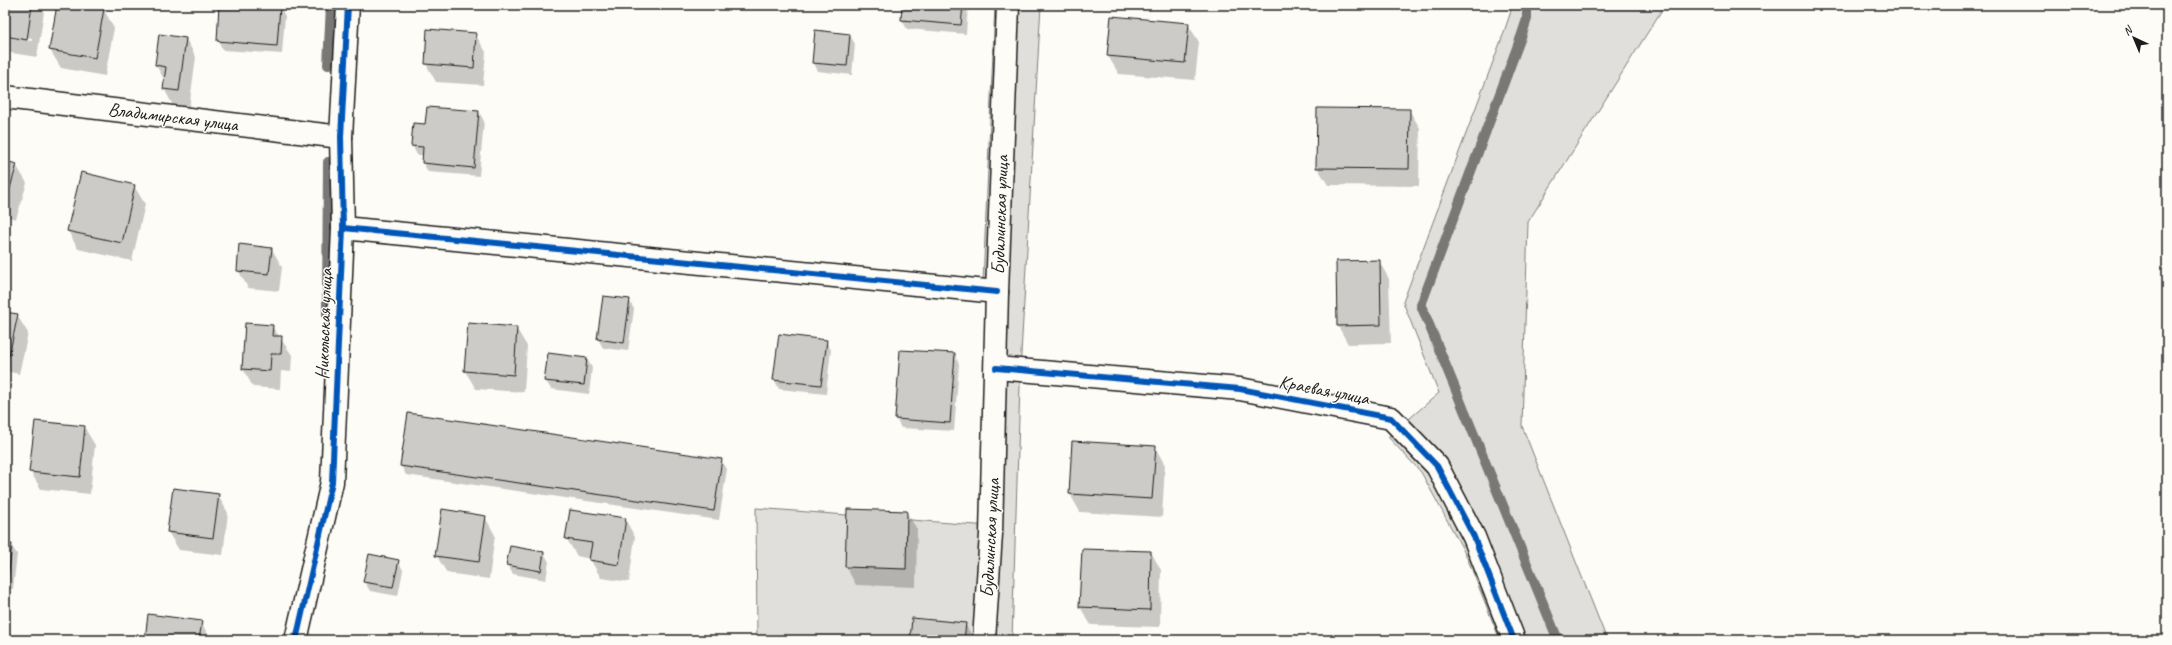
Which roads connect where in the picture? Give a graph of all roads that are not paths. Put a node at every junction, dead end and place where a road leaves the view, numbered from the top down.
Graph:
1 (348, 5) edge
2 (1008, 5) edge
3 (5, 97) edge
4 (341, 138) junction
5 (342, 228) junction
6 (997, 292) junction
7 (996, 368) junction
8 (296, 640) edge
9 (984, 640) edge
10 (1514, 640) edge

1 - 4 street, Никольская улица
2 - 6 street, Будилинская улица
3 - 4 street, Владимирская улица
4 - 5 street, Никольская улица
5 - 6 street
5 - 8 street, Никольская улица
6 - 7 street, Будилинская улица
7 - 9 street, Будилинская улица
7 - 10 street, Краевая улица

